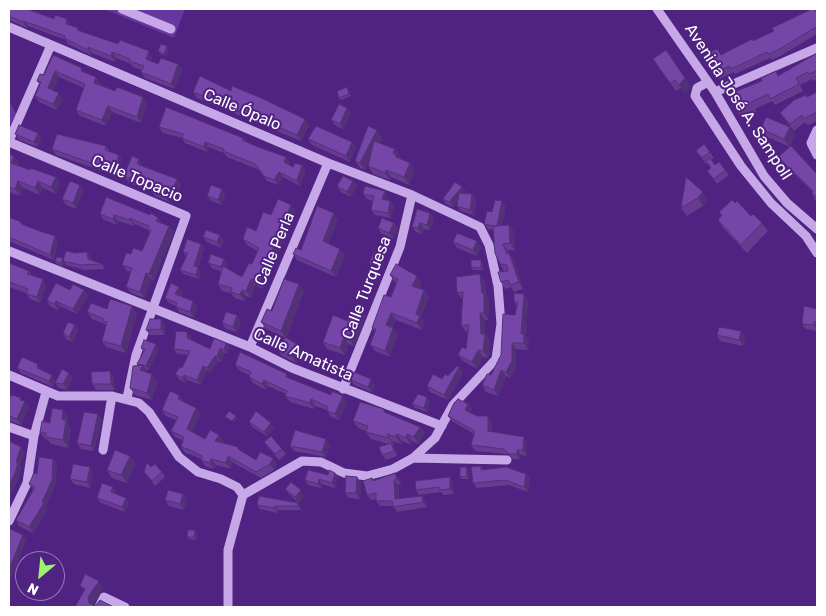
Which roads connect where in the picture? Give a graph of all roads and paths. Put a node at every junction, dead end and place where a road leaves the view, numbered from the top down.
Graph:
1 (122, 9) edge
2 (657, 9) edge
3 (9, 27) edge
4 (171, 29) dead end
5 (50, 45) junction
6 (817, 48) edge
7 (708, 82) junction
8 (715, 92) junction
9 (817, 130) edge
10 (9, 142) edge
11 (817, 155) edge
12 (328, 163) junction
13 (412, 196) junction
14 (817, 229) edge
15 (806, 236) junction
16 (9, 250) edge
17 (817, 253) edge
18 (153, 310) junction
19 (250, 348) junction
20 (9, 375) edge
21 (343, 389) junction
22 (46, 392) junction
23 (112, 396) junction
24 (127, 398) junction
25 (442, 426) junction
26 (9, 427) edge
27 (34, 436) junction
28 (103, 450) dead end
29 (413, 458) junction
30 (508, 460) edge
31 (243, 495) junction
32 (9, 522) edge
33 (99, 607) edge
34 (124, 607) edge
35 (228, 607) edge

1 - 4 street
2 - 7 street, Avenida José A. Sampoll
3 - 5 street, Calle Ópalo
5 - 10 street
5 - 12 street, Calle Ópalo
6 - 8 street
7 - 8 street, Avenida José A. Sampoll
7 - 15 street
8 - 14 street, Avenida José A. Sampoll
9 - 11 street
10 - 18 street, Calle Topacio
12 - 13 street, Calle Ópalo
12 - 19 street, Calle Perla
13 - 21 street, Calle Turquesa
13 - 25 street, Calle Ópalo
14 - 15 street
15 - 17 street
16 - 18 street, Calle Amatista
18 - 19 street, Calle Amatista
18 - 24 street, Calle Topacio
19 - 21 street, Calle Amatista
20 - 22 street
21 - 25 street, Calle Amatista
22 - 23 street
22 - 27 street
23 - 24 street
23 - 28 street
24 - 31 street
25 - 29 street, Calle Ópalo
26 - 27 street
27 - 32 street
29 - 30 street
29 - 31 street
31 - 35 street
33 - 34 street

